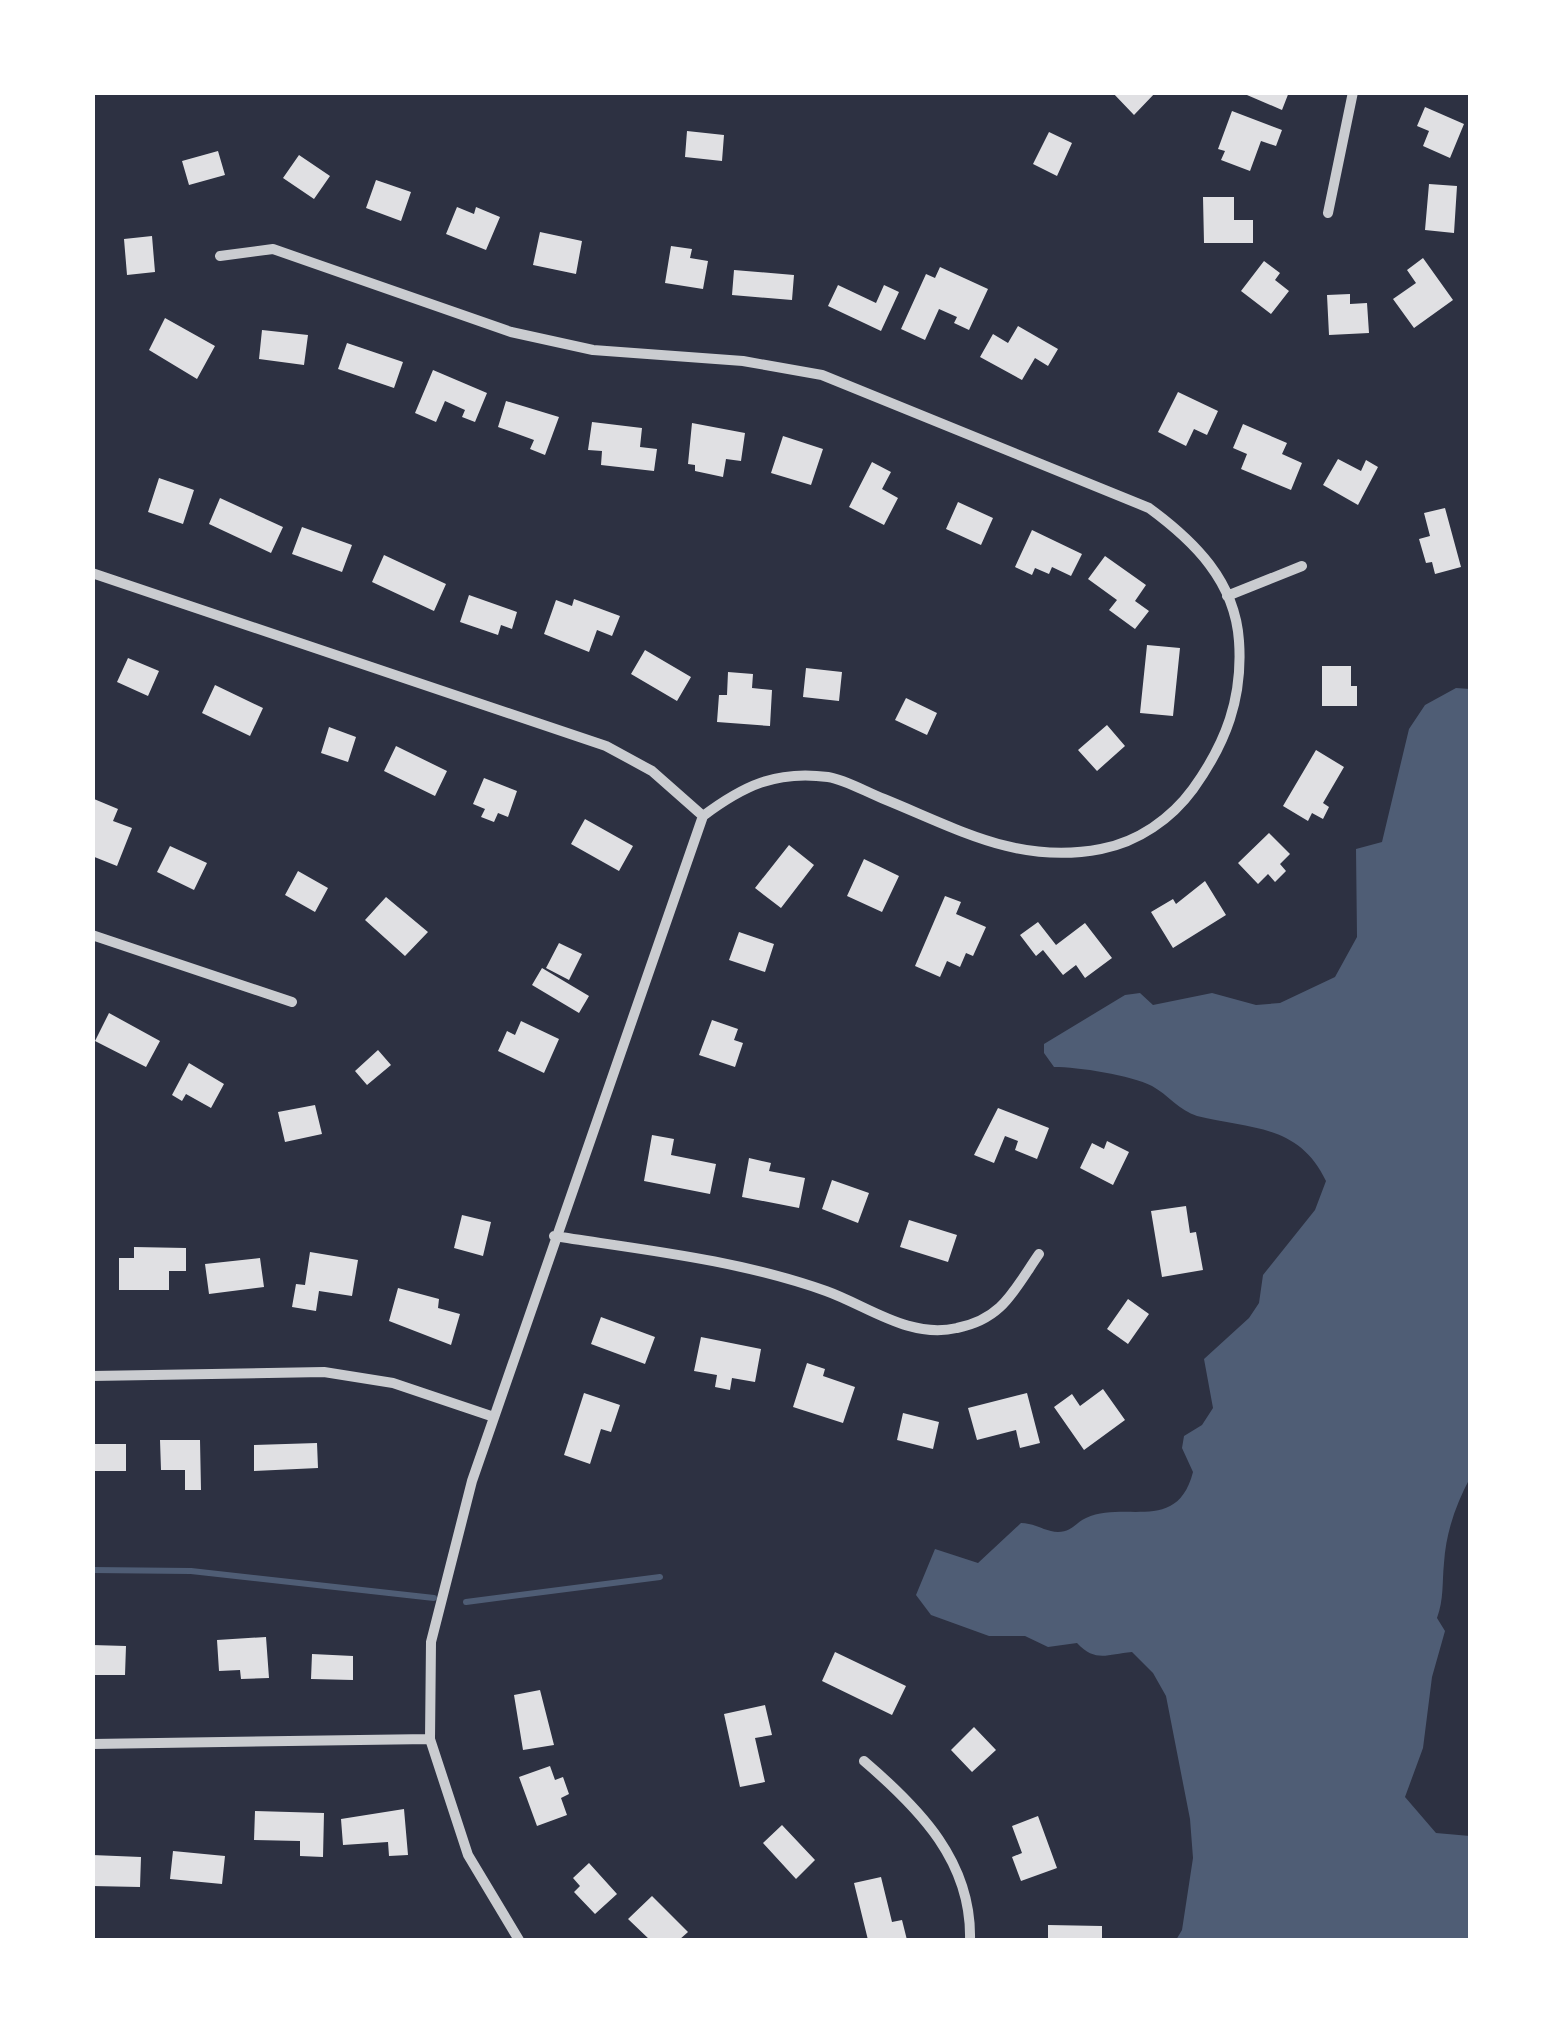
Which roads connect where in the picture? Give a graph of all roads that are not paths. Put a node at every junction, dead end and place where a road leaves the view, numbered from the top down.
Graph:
1 (1353, 92) edge
2 (1328, 213) dead end
3 (220, 256) dead end
4 (1302, 566) dead end
5 (92, 573) edge
6 (1228, 596) junction
7 (702, 816) junction
8 (92, 934) edge
9 (292, 1002) dead end
10 (554, 1236) junction
11 (1038, 1254) dead end
12 (92, 1376) edge
13 (494, 1417) junction
14 (430, 1739) junction
15 (92, 1744) edge
16 (864, 1761) dead end
17 (519, 1940) edge
18 (970, 1940) edge

1 - 2 street
3 - 6 street
4 - 6 street
5 - 7 street
6 - 7 street
7 - 10 street
8 - 9 street
10 - 11 street
10 - 13 street
12 - 13 street
13 - 14 street
14 - 15 street
14 - 17 street
16 - 18 street

